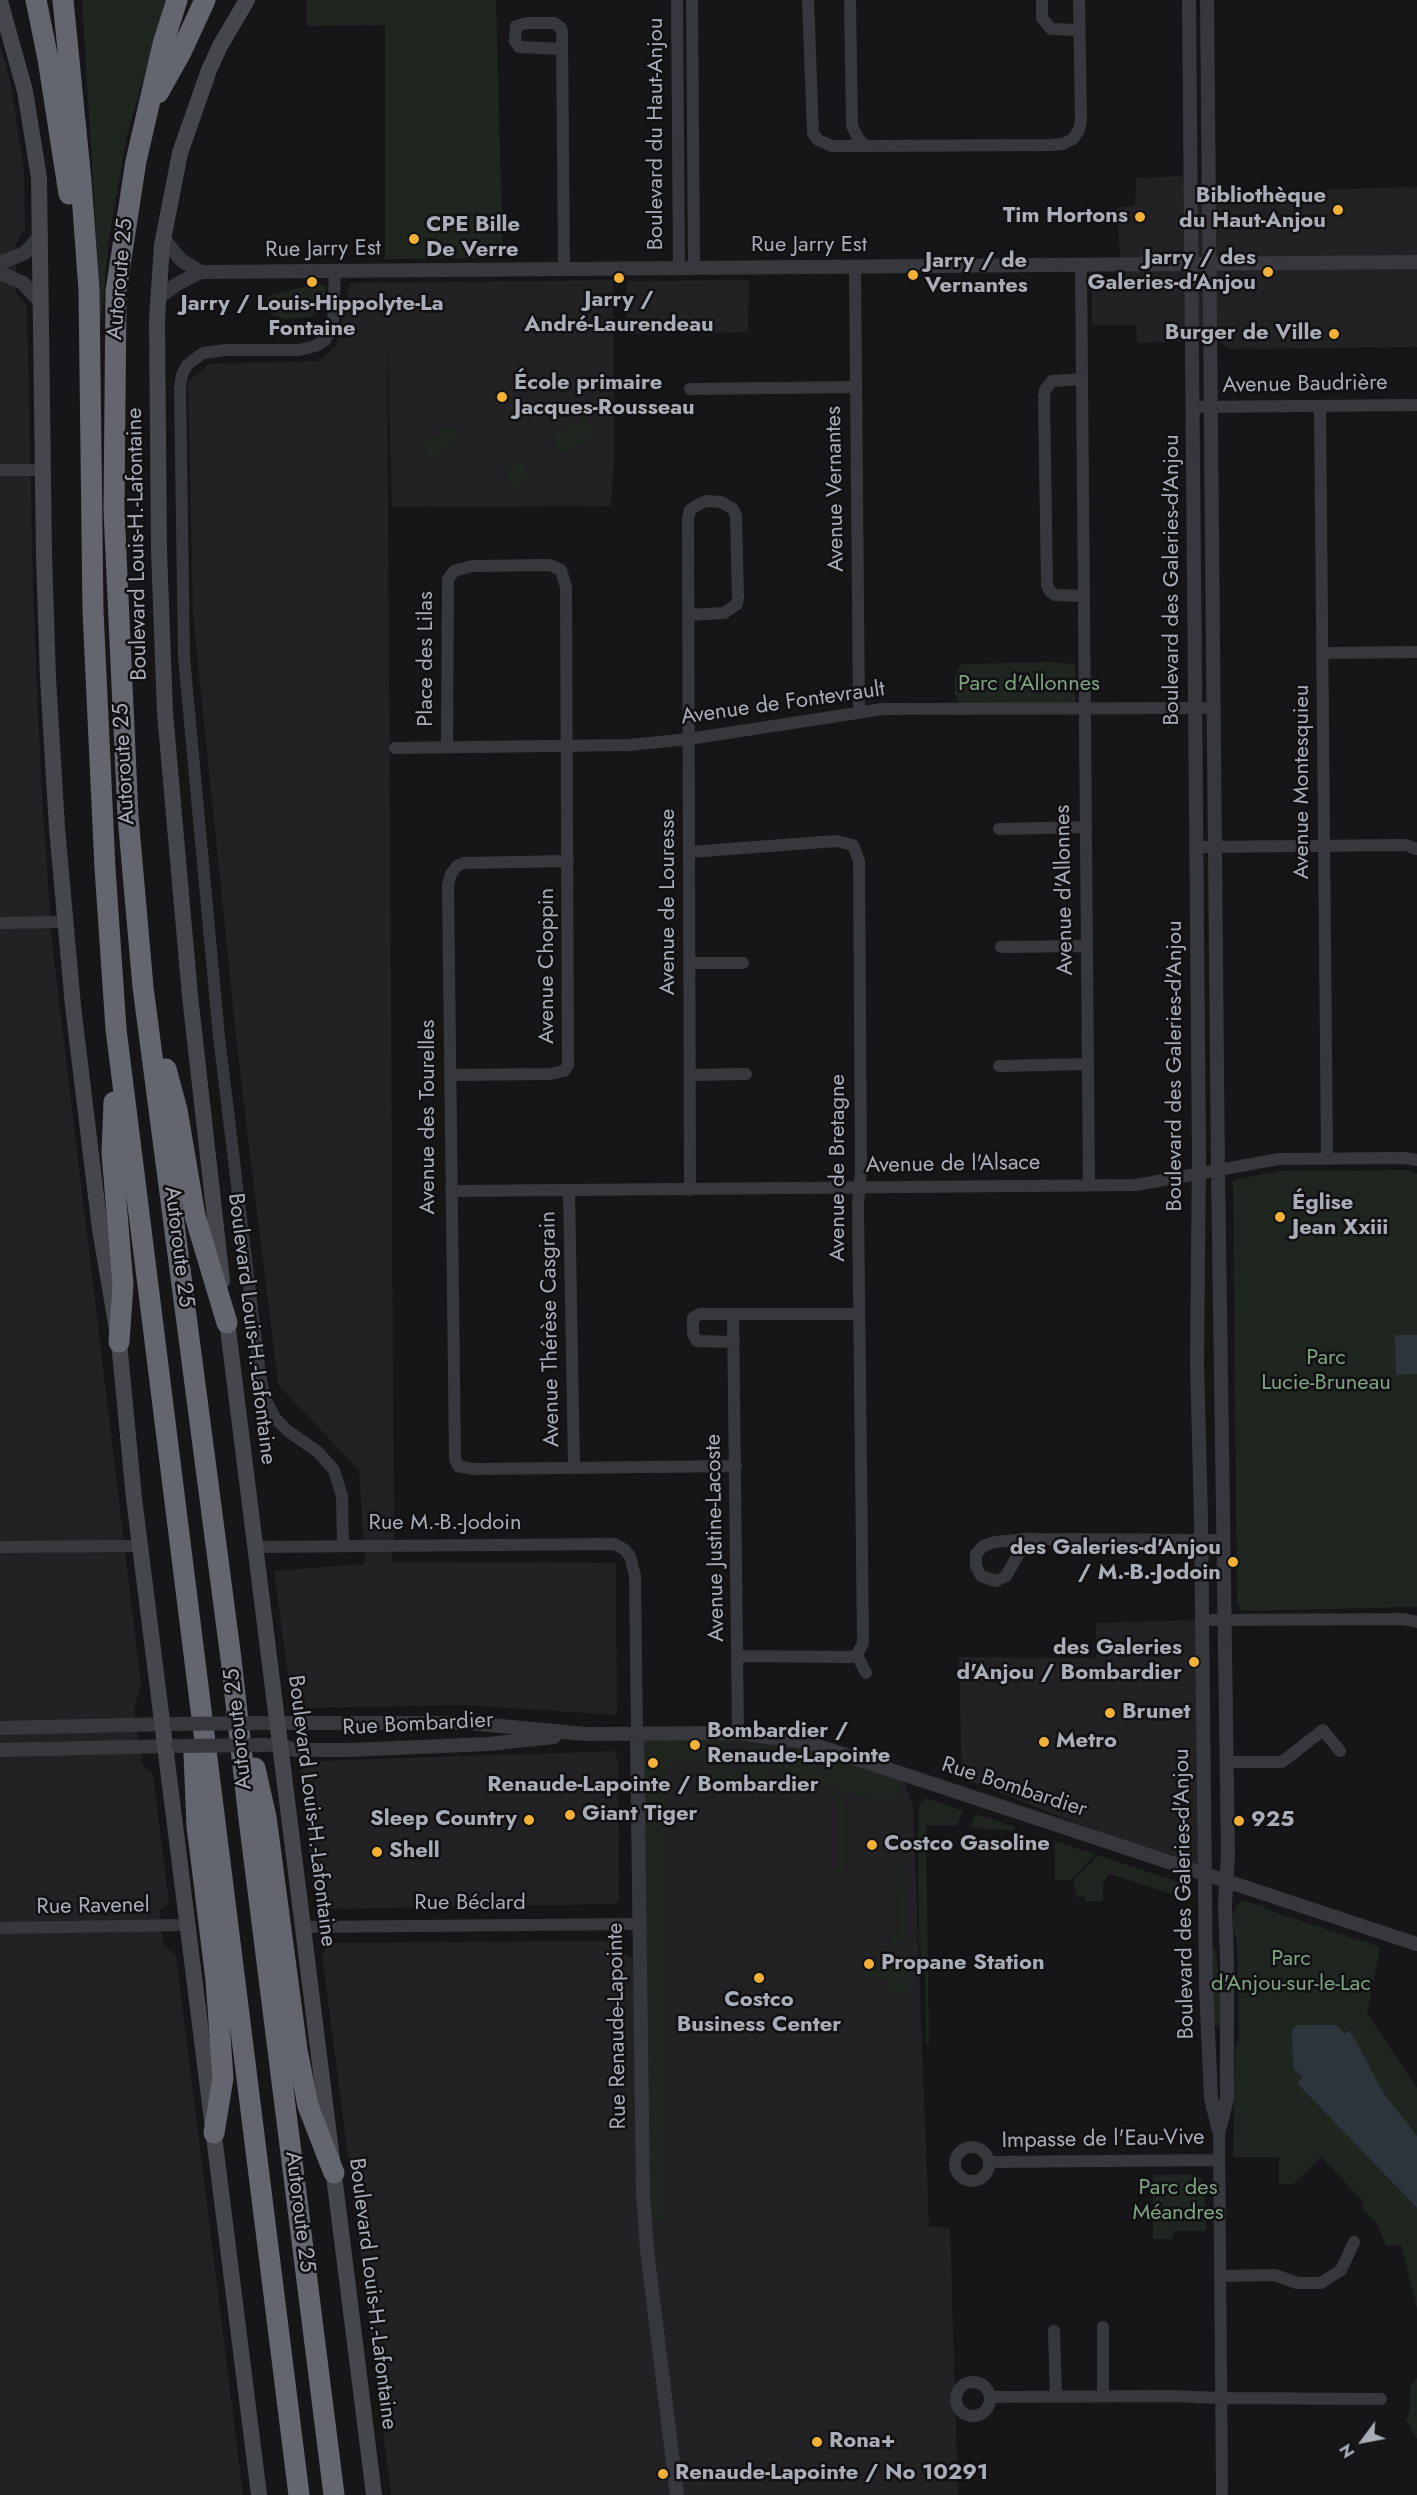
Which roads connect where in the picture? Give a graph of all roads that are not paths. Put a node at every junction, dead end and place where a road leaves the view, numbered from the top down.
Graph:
1 (36, 0) edge
2 (63, 0) edge
3 (206, 0) edge
4 (247, 0) edge
5 (677, 0) edge
6 (692, 0) edge
7 (808, 0) edge
8 (850, 0) edge
9 (1042, 0) edge
10 (1079, 0) edge
11 (1189, 0) edge
12 (1207, 0) edge
13 (0, 1) edge
14 (176, 2) edge
15 (1080, 30) junction
16 (562, 49) dead end
17 (146, 114) junction
18 (866, 146) junction
19 (41, 235) junction
20 (163, 238) junction
21 (1417, 262) edge
22 (0, 263) edge
23 (1210, 263) junction
24 (1081, 264) junction
25 (1191, 264) junction
26 (679, 267) junction
27 (694, 267) junction
28 (855, 267) junction
29 (564, 269) junction
30 (335, 270) junction
31 (201, 272) junction
32 (0, 273) edge
33 (158, 298) junction
34 (41, 303) junction
35 (89, 316) junction
36 (1082, 379) junction
37 (856, 387) junction
38 (690, 389) dead end
39 (1417, 405) edge
40 (1320, 406) junction
41 (1193, 407) junction
42 (1211, 407) junction
43 (0, 470) edge
44 (43, 470) junction
45 (1084, 596) junction
46 (689, 615) junction
47 (1417, 652) edge
48 (1323, 653) junction
49 (1195, 708) junction
50 (1214, 708) junction
51 (1084, 709) junction
52 (859, 712) junction
53 (689, 739) junction
54 (567, 745) junction
55 (447, 746) junction
56 (395, 748) dead end
57 (1085, 827) junction
58 (999, 829) dead end
59 (1324, 846) junction
60 (1197, 847) junction
61 (1215, 847) junction
62 (1417, 849) edge
63 (690, 852) junction
64 (568, 861) junction
65 (65, 921) junction
66 (0, 923) edge
67 (1086, 946) junction
68 (1001, 947) dead end
69 (690, 963) junction
70 (743, 963) dead end
71 (143, 987) junction
72 (116, 1029) junction
73 (1088, 1064) junction
74 (999, 1066) dead end
75 (746, 1074) dead end
76 (450, 1075) junction
77 (691, 1075) junction
78 (1327, 1158) junction
79 (1417, 1160) edge
80 (1218, 1171) junction
81 (1198, 1175) junction
82 (1089, 1184) junction
83 (860, 1188) junction
84 (569, 1190) junction
85 (690, 1190) junction
86 (451, 1191) junction
87 (859, 1314) junction
88 (733, 1315) junction
89 (227, 1323) junction
90 (118, 1342) junction
91 (734, 1342) junction
92 (1197, 1363) junction
93 (1223, 1363) junction
94 (574, 1467) junction
95 (736, 1467) junction
96 (1027, 1539) dead end
97 (1201, 1540) junction
98 (1224, 1540) junction
99 (343, 1545) junction
100 (140, 1546) junction
101 (0, 1547) edge
102 (255, 1547) junction
103 (630, 1556) joint
104 (187, 1601) junction
105 (1201, 1620) junction
106 (1225, 1620) junction
107 (1417, 1622) edge
108 (856, 1655) junction
109 (738, 1656) junction
110 (231, 1659) junction
111 (866, 1673) dead end
112 (271, 1723) junction
113 (169, 1724) junction
114 (0, 1728) edge
115 (738, 1733) junction
116 (586, 1734) junction
117 (637, 1734) junction
118 (273, 1745) junction
119 (171, 1746) junction
120 (0, 1750) edge
121 (1340, 1751) dead end
122 (1227, 1762) junction
123 (1205, 1874) junction
124 (1226, 1881) junction
125 (638, 1924) junction
126 (187, 1925) junction
127 (303, 1927) junction
128 (0, 1928) edge
129 (1417, 1944) edge
130 (1219, 2130) junction
131 (214, 2133) junction
132 (1219, 2160) junction
133 (989, 2162) dead end
134 (334, 2174) junction
135 (1354, 2242) dead end
136 (1220, 2276) junction
137 (1103, 2327) dead end
138 (1054, 2331) dead end
139 (1103, 2396) junction
140 (990, 2397) dead end
141 (1056, 2397) junction
142 (1221, 2398) junction
143 (1381, 2399) dead end
144 (259, 2495) edge
145 (299, 2495) edge
146 (334, 2495) edge
147 (374, 2495) edge
148 (677, 2495) edge
149 (1221, 2495) edge

1 - 35 highway
2 - 35 highway, Autoroute 25
3 - 17 highway
4 - 20 main road, Boulevard Louis-H.-Lafontaine
5 - 26 street, Boulevard du Haut-Anjou
6 - 27 street, Boulevard du Haut-Anjou
7 - 18 street
8 - 18 street
9 - 15 street
10 - 15 street
11 - 25 street, Boulevard des Galeries-d'Anjou
12 - 23 street, Boulevard des Galeries-d'Anjou
13 - 19 main road
14 - 17 highway, Autoroute 25
15 - 18 street
16 - 29 street
17 - 71 highway, Autoroute 25
19 - 22 street
19 - 34 main road
20 - 31 street
20 - 33 main road, Boulevard Louis-H.-Lafontaine
21 - 23 street, Rue Jarry Est
23 - 25 street, Rue Jarry Est
23 - 42 street, Boulevard des Galeries-d'Anjou
24 - 25 street, Rue Jarry Est
24 - 28 street, Rue Jarry Est
24 - 36 street, Avenue d'Allonnes
25 - 41 street, Boulevard des Galeries-d'Anjou
26 - 27 street, Rue Jarry Est
26 - 29 street, Rue Jarry Est
27 - 28 street, Rue Jarry Est
28 - 37 street, Avenue Vernantes
29 - 30 street, Rue Jarry Est
30 - 31 street, Rue Jarry Est
30 - 99 street, Boulevard Louis-H.-Lafontaine
31 - 33 street, Rue Jarry Est
32 - 34 street
33 - 89 main road, Boulevard Louis-H.-Lafontaine
34 - 44 main road
35 - 72 highway, Autoroute 25
36 - 45 street, Avenue d'Allonnes
36 - 45 street
37 - 38 street
37 - 52 street, Avenue Vernantes
39 - 40 street, Avenue Baudrière
40 - 42 street, Avenue Baudrière
40 - 48 street, Avenue Montesquieu
41 - 42 street, Avenue Baudrière
41 - 49 street, Boulevard des Galeries-d'Anjou
42 - 50 street, Boulevard des Galeries-d'Anjou
43 - 44 street
44 - 65 main road
45 - 51 street, Avenue d'Allonnes
46 - 46 street, Avenue de Louresse
46 - 53 street, Avenue de Louresse
47 - 48 street
48 - 59 street, Avenue Montesquieu
49 - 50 street, Avenue de Fontevrault
49 - 51 street, Avenue de Fontevrault
49 - 60 street, Boulevard des Galeries-d'Anjou
50 - 61 street, Boulevard des Galeries-d'Anjou
51 - 52 street, Avenue de Fontevrault
51 - 57 street, Avenue d'Allonnes
52 - 53 street, Avenue de Fontevrault
53 - 54 street, Avenue de Fontevrault
53 - 63 street, Avenue de Louresse
54 - 55 street, Avenue de Fontevrault
54 - 55 street, Place des Lilas
54 - 64 street, Avenue Choppin
55 - 56 street, Avenue de Fontevrault
57 - 58 street
57 - 67 street, Avenue d'Allonnes
59 - 61 street
59 - 62 street
59 - 78 street, Avenue Montesquieu
60 - 61 street
60 - 81 street, Boulevard des Galeries-d'Anjou
61 - 80 street, Boulevard des Galeries-d'Anjou
63 - 69 street, Avenue de Louresse
63 - 83 street, Avenue de Bretagne
64 - 76 street, Avenue des Tourelles
64 - 76 street, Avenue Choppin
65 - 66 street
65 - 90 main road
67 - 68 street
67 - 73 street, Avenue d'Allonnes
69 - 70 street
69 - 77 street, Avenue de Louresse
71 - 89 highway
71 - 110 highway, Autoroute 25
72 - 90 highway
72 - 104 highway, Autoroute 25
73 - 74 street
73 - 82 street, Avenue d'Allonnes
75 - 77 street
76 - 86 street, Avenue des Tourelles
77 - 85 street, Avenue de Louresse
78 - 79 street, Avenue de l'Alsace
78 - 80 street, Avenue de l'Alsace
80 - 81 street, Avenue de l'Alsace
80 - 93 street, Boulevard des Galeries-d'Anjou
81 - 82 street, Avenue de l'Alsace
81 - 92 street, Boulevard des Galeries-d'Anjou
82 - 83 street, Avenue de l'Alsace
83 - 85 street, Avenue de l'Alsace
83 - 87 street, Avenue de Bretagne
84 - 85 street, Avenue de l'Alsace
84 - 86 street, Avenue de l'Alsace
84 - 94 street, Avenue Thérèse Casgrain
86 - 94 street, Avenue des Tourelles
87 - 88 street
87 - 108 street, Avenue de Bretagne
88 - 91 street, Avenue Justine-Lacoste
88 - 91 street
89 - 102 main road, Boulevard Louis-H.-Lafontaine
90 - 100 main road
91 - 95 street, Avenue Justine-Lacoste
92 - 93 street
92 - 97 street, Boulevard des Galeries-d'Anjou
93 - 98 street, Boulevard des Galeries-d'Anjou
94 - 95 street
95 - 109 street, Avenue Justine-Lacoste
96 - 97 street
97 - 98 street
97 - 105 street, Boulevard des Galeries-d'Anjou
98 - 106 street, Boulevard des Galeries-d'Anjou
99 - 102 street, Rue M.-B.-Jodoin
99 - 103 street, Rue M.-B.-Jodoin
100 - 101 street
100 - 113 main road
102 - 112 main road, Boulevard Louis-H.-Lafontaine
103 - 117 street, Rue Renaude-Lapointe
104 - 131 highway
104 - 145 highway, Autoroute 25
105 - 106 street
105 - 123 street, Boulevard des Galeries-d'Anjou
106 - 107 street
106 - 122 street, Boulevard des Galeries-d'Anjou
108 - 109 street
108 - 111 street
109 - 115 street, Avenue Justine-Lacoste
110 - 134 highway
110 - 146 highway, Autoroute 25
112 - 113 street, Rue Bombardier, bridge
112 - 116 street, Rue Bombardier
112 - 118 main road, Boulevard Louis-H.-Lafontaine
113 - 114 street, Rue Bombardier
113 - 119 main road
115 - 117 street, Rue Bombardier
115 - 123 street, Rue Bombardier
116 - 117 street, Rue Bombardier
116 - 118 street, Rue Bombardier
117 - 125 street, Rue Renaude-Lapointe
118 - 119 street, Rue Bombardier, bridge
118 - 127 main road, Boulevard Louis-H.-Lafontaine
119 - 120 street, Rue Bombardier
119 - 126 main road
121 - 122 street, Boulevard des Galeries-d'Anjou
122 - 124 street, Boulevard des Galeries-d'Anjou
123 - 124 street, Rue Bombardier
123 - 130 street, Boulevard des Galeries-d'Anjou
124 - 129 street, Rue Bombardier
124 - 130 street, Boulevard des Galeries-d'Anjou
125 - 127 street, Rue Béclard
125 - 148 street, Rue Renaude-Lapointe
126 - 128 street, Rue Ravenel
126 - 131 main road
127 - 134 main road, Boulevard Louis-H.-Lafontaine
130 - 132 street, Boulevard des Galeries-d'Anjou
131 - 144 main road
132 - 133 street, Impasse de l'Eau-Vive
132 - 136 street, Boulevard des Galeries-d'Anjou
134 - 147 main road, Boulevard Louis-H.-Lafontaine
135 - 136 street
136 - 142 street, Boulevard des Galeries-d'Anjou
137 - 139 street
138 - 141 street
139 - 141 street
139 - 142 street
140 - 141 street
142 - 143 street
142 - 149 street, Boulevard des Galeries-d'Anjou

